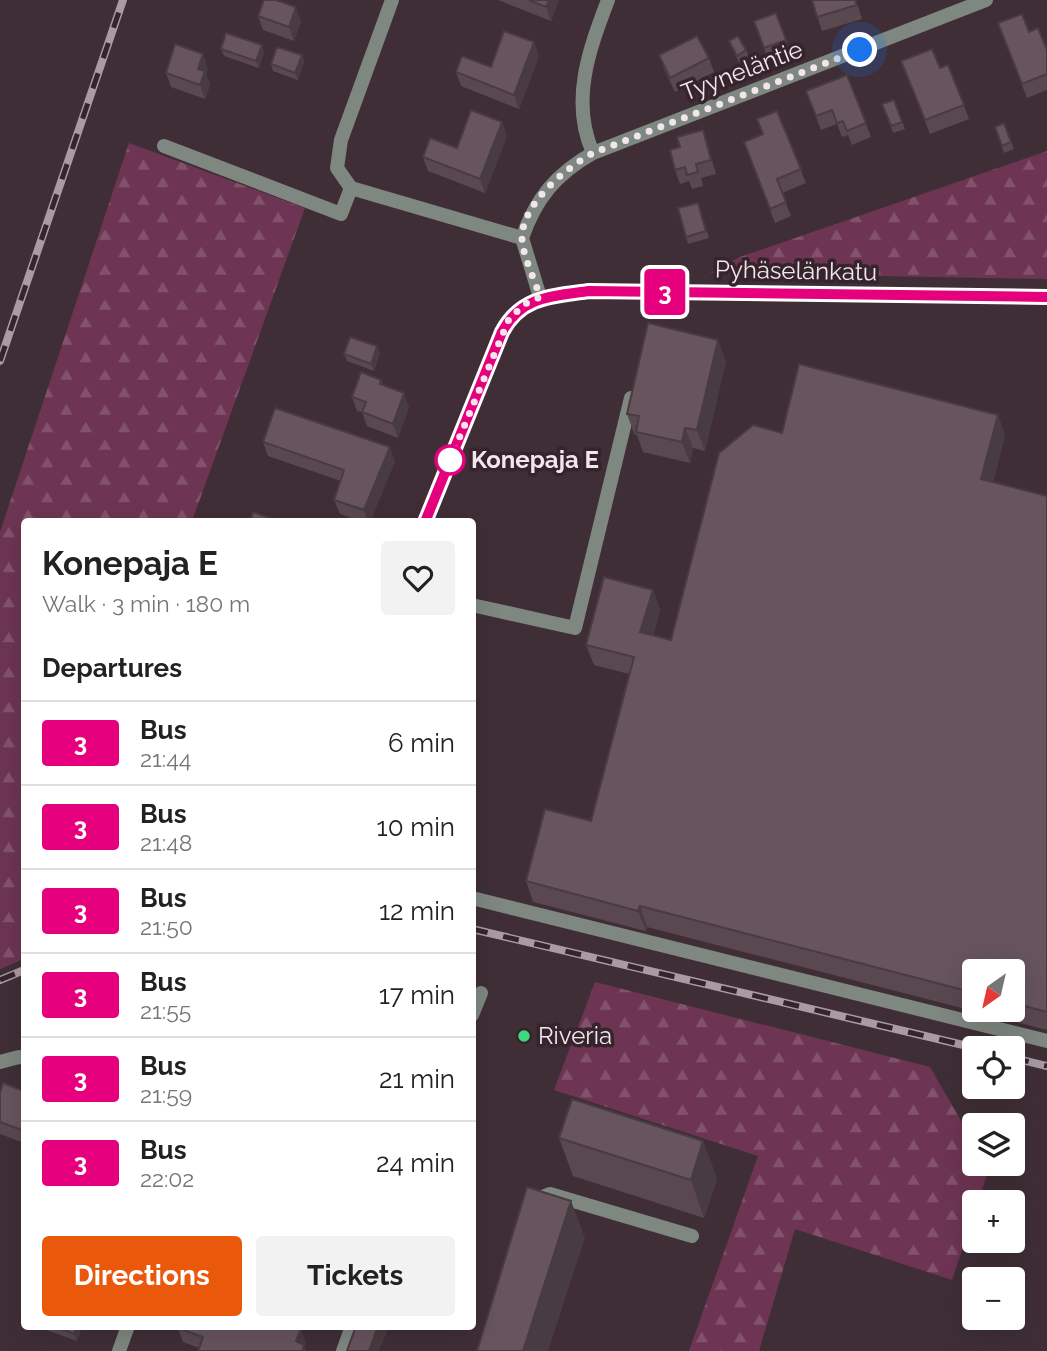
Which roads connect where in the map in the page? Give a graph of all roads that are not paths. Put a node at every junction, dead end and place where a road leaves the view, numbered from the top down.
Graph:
1 (392, 0) edge
2 (608, 0) edge
3 (986, 0) edge
4 (164, 146) dead end
5 (593, 153) junction
6 (351, 188) junction
7 (522, 238) junction
8 (540, 297) junction
9 (1047, 297) edge
10 (635, 381) edge
11 (427, 518) edge
12 (476, 606) edge
13 (476, 899) edge
14 (481, 993) dead end
15 (476, 1005) edge
16 (1047, 1041) edge
17 (21, 1057) edge
18 (0, 1062) edge
19 (530, 1208) edge
20 (692, 1236) dead end
21 (127, 1330) edge
22 (351, 1330) edge
23 (119, 1351) edge
24 (343, 1351) edge

1 - 6 street
2 - 5 street
3 - 5 street, Tyyneläntie
4 - 6 street
5 - 7 street, Tyyneläntie
6 - 7 street
7 - 8 street
8 - 9 street, Pyhäselänkatu
8 - 11 street
10 - 12 street
13 - 16 street
14 - 15 street
17 - 18 street
19 - 20 street
21 - 23 street
22 - 24 street

